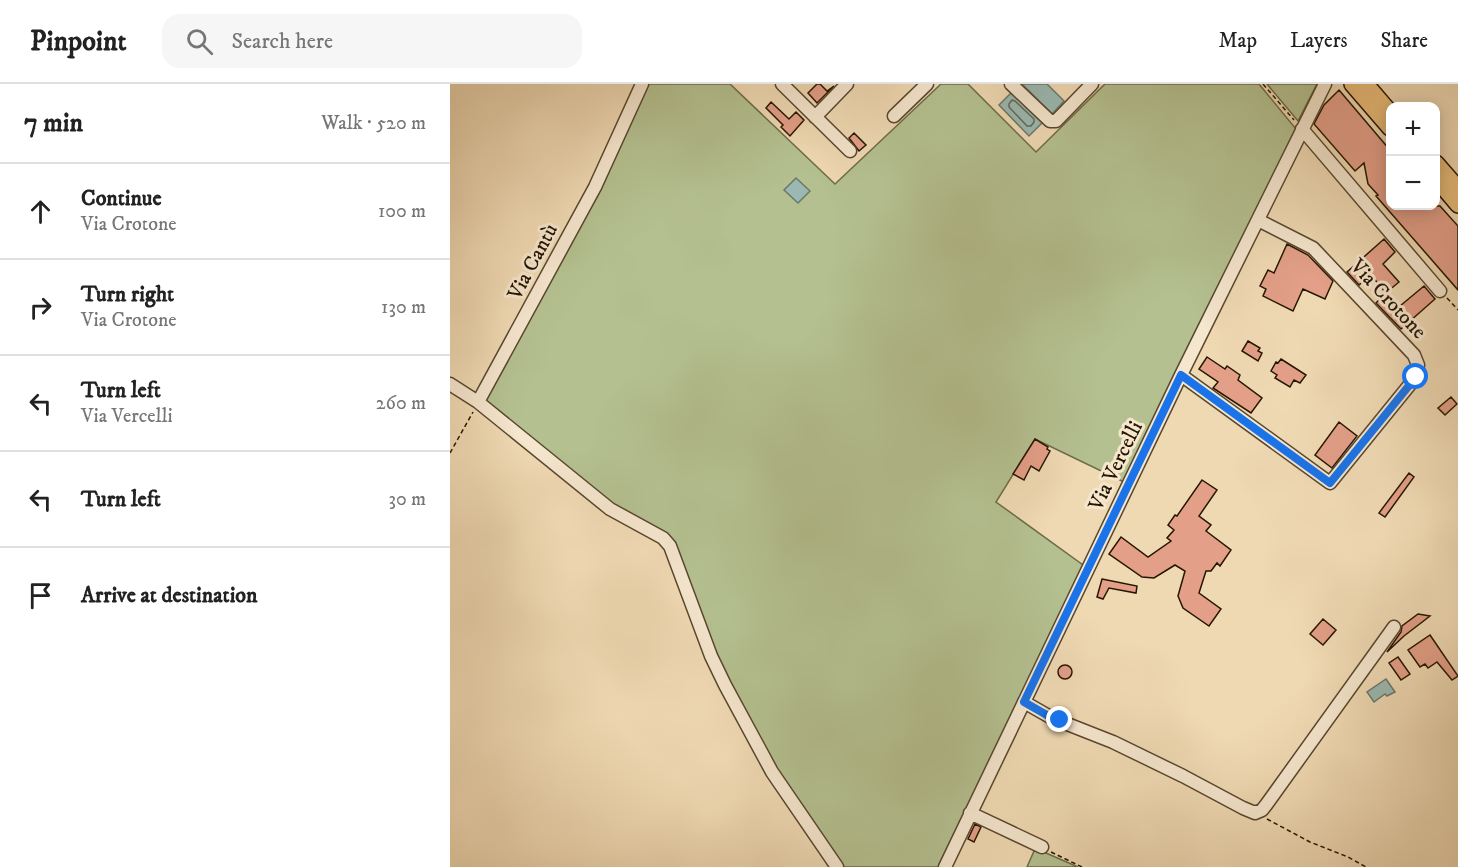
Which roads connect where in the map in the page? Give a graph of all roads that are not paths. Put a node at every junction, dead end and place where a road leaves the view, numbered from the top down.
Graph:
1 (642, 84) edge
2 (783, 84) edge
3 (847, 84) edge
4 (927, 84) edge
5 (1011, 84) edge
6 (1092, 84) edge
7 (1325, 84) edge
8 (1352, 84) edge
9 (1366, 84) edge
10 (1386, 107) edge
11 (894, 116) dead end
12 (816, 117) junction
13 (1386, 123) edge
14 (1302, 129) junction
15 (850, 151) dead end
16 (1440, 167) edge
17 (1440, 184) edge
18 (1457, 184) edge
19 (1458, 205) edge
20 (1258, 220) junction
21 (1440, 291) road end
22 (1181, 375) junction
23 (450, 384) edge
24 (478, 402) junction
25 (1394, 627) dead end
26 (1024, 702) junction
27 (970, 813) junction
28 (1042, 847) road end
29 (837, 867) edge
30 (945, 867) edge

1 - 24 street, Via Cantù
2 - 12 street
3 - 12 street
4 - 11 street
5 - 6 street
7 - 14 street, Via Vercelli
8 - 13 main road
9 - 10 main road
12 - 15 street
14 - 20 street, Via Vercelli
14 - 21 street
16 - 18 main road
17 - 19 main road
20 - 22 street, Via Vercelli
20 - 22 street, Via Crotone
22 - 26 street, Via Vercelli
23 - 24 street
24 - 29 street
25 - 26 street
26 - 27 street, Via Vercelli
27 - 28 street
27 - 30 street, Via Vercelli

